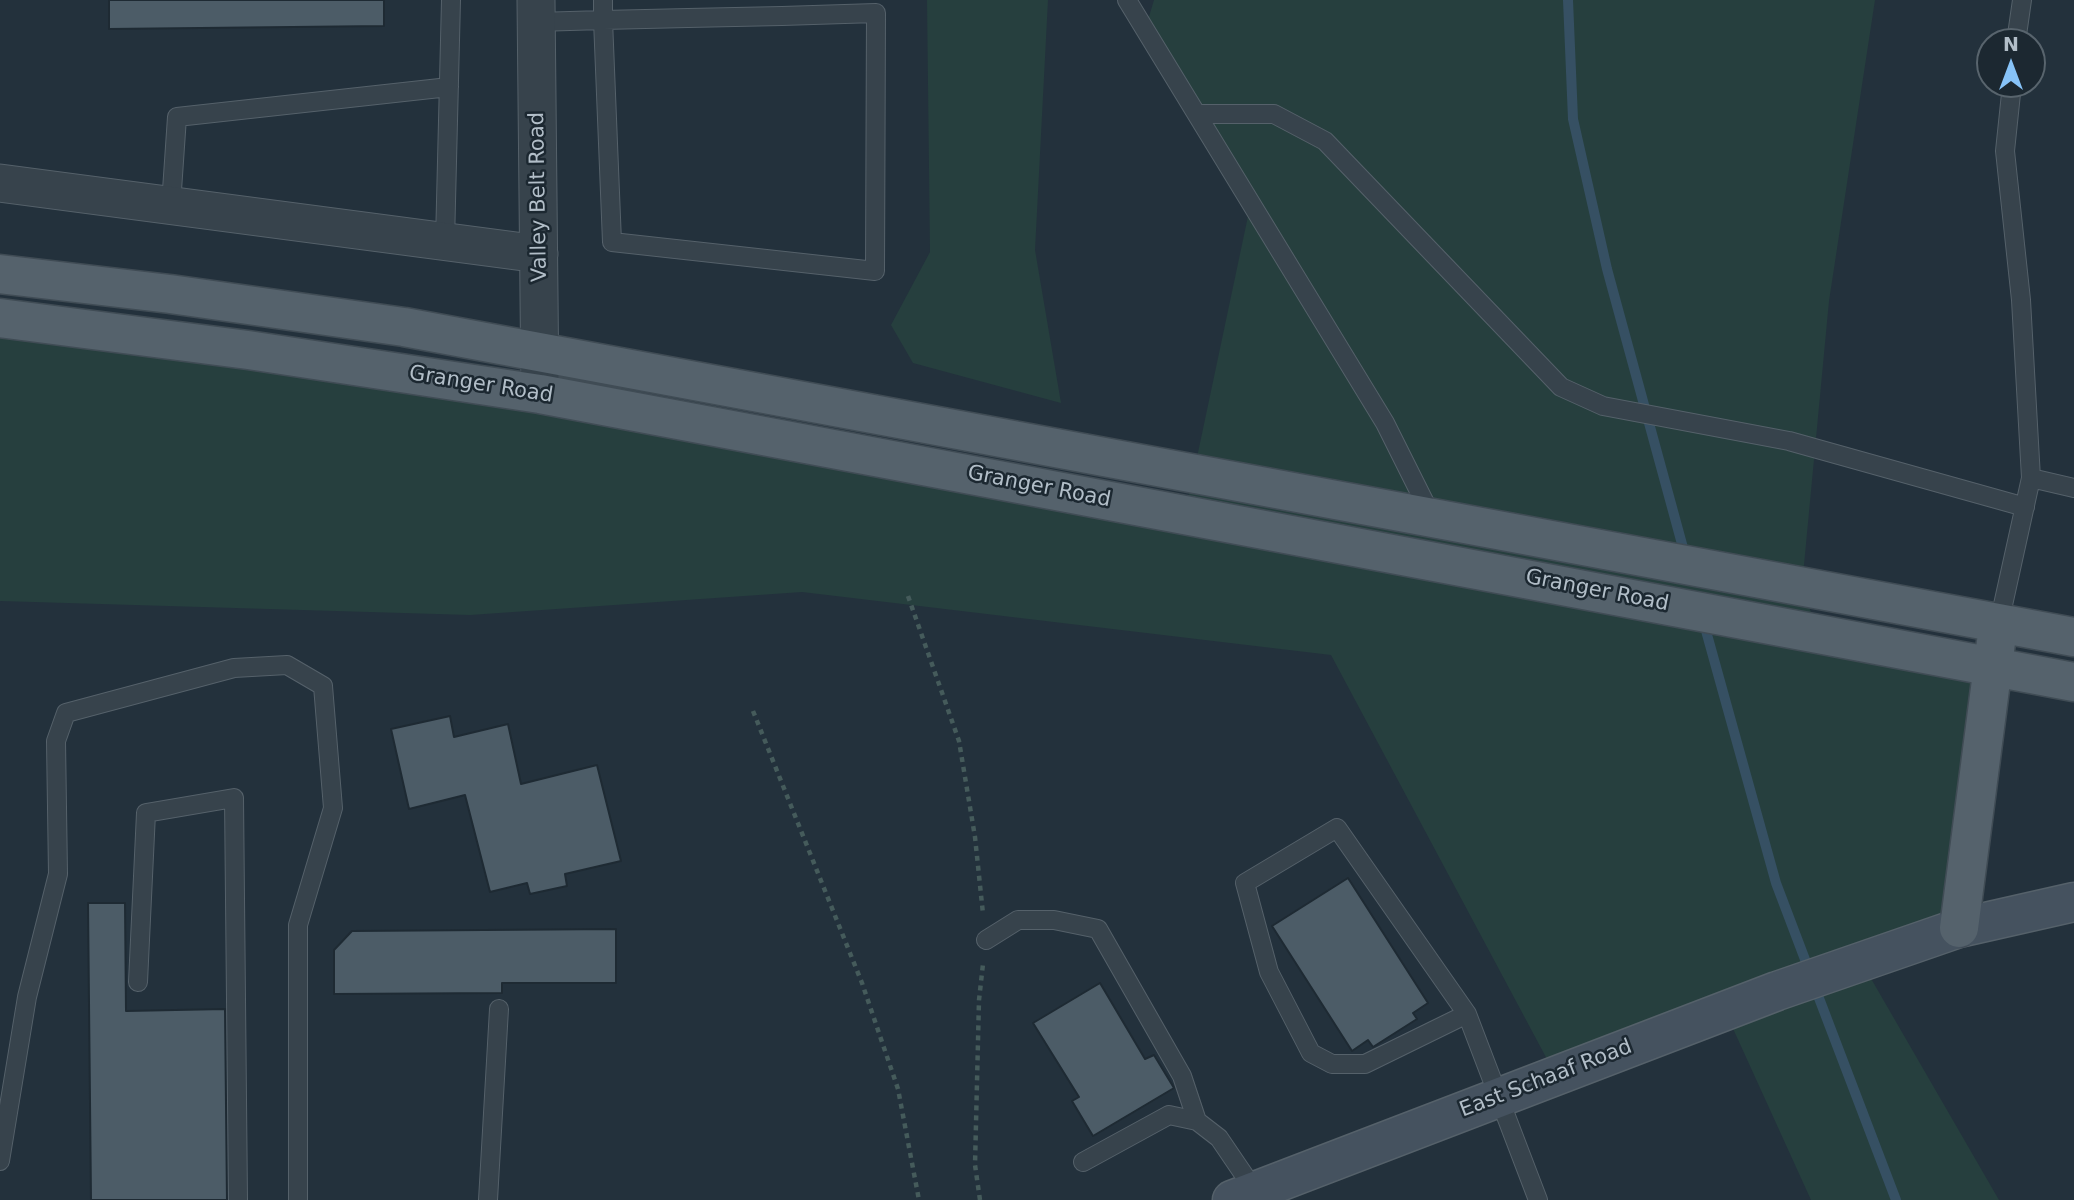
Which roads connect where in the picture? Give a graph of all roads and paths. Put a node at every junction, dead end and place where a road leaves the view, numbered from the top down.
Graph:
1 (451, 0) edge
2 (603, 0) edge
3 (1127, 0) edge
4 (2022, 0) edge
5 (876, 7) edge
6 (537, 11) edge
7 (603, 20) junction
8 (2018, 28) edge
9 (449, 87) junction
10 (2011, 98) edge
11 (1197, 114) junction
12 (0, 183) edge
13 (171, 205) junction
14 (445, 242) junction
15 (539, 254) junction
16 (0, 274) edge
17 (0, 318) edge
18 (540, 352) junction
19 (540, 394) junction
20 (2031, 478) junction
21 (2074, 488) edge
22 (2025, 507) junction
23 (1432, 517) junction
24 (1427, 560) junction
25 (908, 596) dead end
26 (1999, 623) junction
27 (2074, 637) edge
28 (1991, 668) junction
29 (2074, 682) edge
30 (753, 711) dead end
31 (2074, 902) edge
32 (1959, 928) junction
33 (986, 940) junction
34 (138, 982) dead end
35 (499, 1009) dead end
36 (1467, 1014) junction
37 (1499, 1097) junction
38 (1197, 1121) junction
39 (0, 1161) edge
40 (1083, 1162) dead end
41 (1244, 1195) edge
42 (238, 1200) edge
43 (298, 1200) edge
44 (488, 1200) edge
45 (919, 1200) edge
46 (980, 1200) edge
47 (1538, 1200) edge

1 - 9 lane
2 - 7 lane
3 - 11 lane
4 - 8 lane
5 - 7 lane
5 - 7 lane
6 - 7 lane
6 - 15 street, Valley Belt Road
9 - 13 lane
9 - 14 lane
10 - 20 lane
11 - 22 lane
11 - 23 lane
12 - 13 street
13 - 14 street
14 - 15 street
15 - 18 street, Valley Belt Road
16 - 18 main road, Granger Road
17 - 19 main road, Granger Road
18 - 19 street, Valley Belt Road
18 - 23 main road, Granger Road
19 - 24 main road, Granger Road
20 - 21 lane
20 - 22 lane
22 - 26 lane
23 - 24 street
23 - 26 main road, Granger Road
24 - 28 main road, Granger Road
25 - 33 path
26 - 27 main road, Granger Road
26 - 28 main road
28 - 29 main road, Granger Road
28 - 32 main road
30 - 45 path
31 - 32 street, East Schaaf Road
32 - 37 street, East Schaaf Road
33 - 38 lane
33 - 46 path
34 - 42 lane
35 - 44 lane
36 - 36 lane
36 - 37 lane
37 - 41 street, East Schaaf Road
37 - 47 lane
38 - 40 lane
38 - 41 lane
39 - 43 lane

